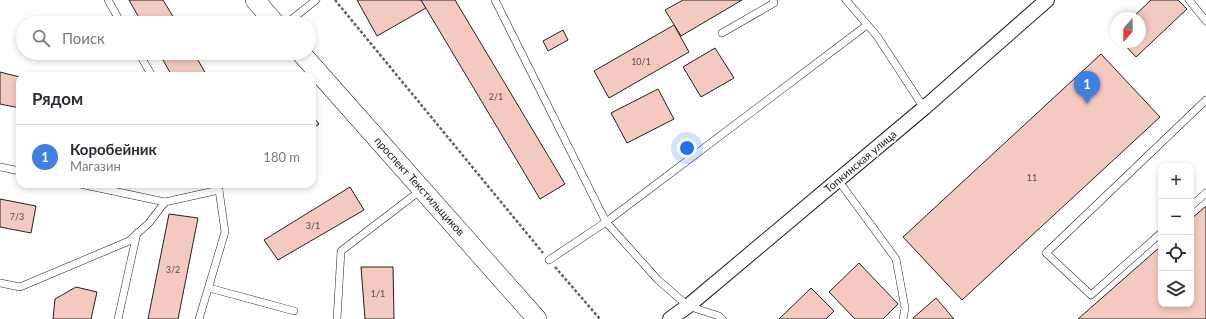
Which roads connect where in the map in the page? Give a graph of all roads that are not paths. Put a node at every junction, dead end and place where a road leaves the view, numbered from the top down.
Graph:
1 (108, 0) edge
2 (255, 0) edge
3 (316, 0) edge
4 (495, 0) edge
5 (773, 0) edge
6 (846, 0) edge
7 (1047, 0) edge
8 (1189, 0) edge
9 (117, 16) edge
10 (269, 16) edge
11 (296, 16) edge
12 (1206, 21) edge
13 (867, 25) junction
14 (722, 32) dead end
15 (143, 60) edge
16 (307, 60) edge
17 (150, 72) edge
18 (1206, 100) edge
19 (924, 108) junction
20 (0, 167) edge
21 (16, 170) edge
22 (838, 180) junction
23 (99, 188) edge
24 (214, 188) edge
25 (217, 188) edge
26 (423, 188) junction
27 (1206, 193) edge
28 (165, 202) junction
29 (1194, 203) edge
30 (606, 222) junction
31 (137, 233) junction
32 (1159, 235) edge
33 (549, 260) road end
34 (0, 283) edge
35 (208, 288) junction
36 (688, 306) junction
37 (294, 311) dead end
38 (118, 319) edge
39 (200, 319) edge
40 (337, 319) edge
41 (537, 319) edge
42 (670, 319) edge
43 (722, 319) edge
44 (903, 319) edge

1 - 9 lane
2 - 10 street
3 - 11 lane
4 - 30 lane
5 - 14 lane
6 - 13 lane
7 - 19 street, Топкинская улица
8 - 12 lane
13 - 19 lane
13 - 30 lane
15 - 17 lane
16 - 26 street, проспект Текстильщиков
18 - 32 lane
19 - 22 street, Топкинская улица
20 - 21 lane
22 - 36 street, Топкинская улица
22 - 44 lane
23 - 28 lane
24 - 28 lane
25 - 35 lane
26 - 40 lane
26 - 41 street, проспект Текстильщиков
27 - 29 lane
28 - 31 lane
30 - 33 lane
30 - 36 lane
31 - 34 lane
31 - 38 lane
35 - 37 lane
35 - 39 lane
36 - 42 street, Топкинская улица
36 - 43 lane

